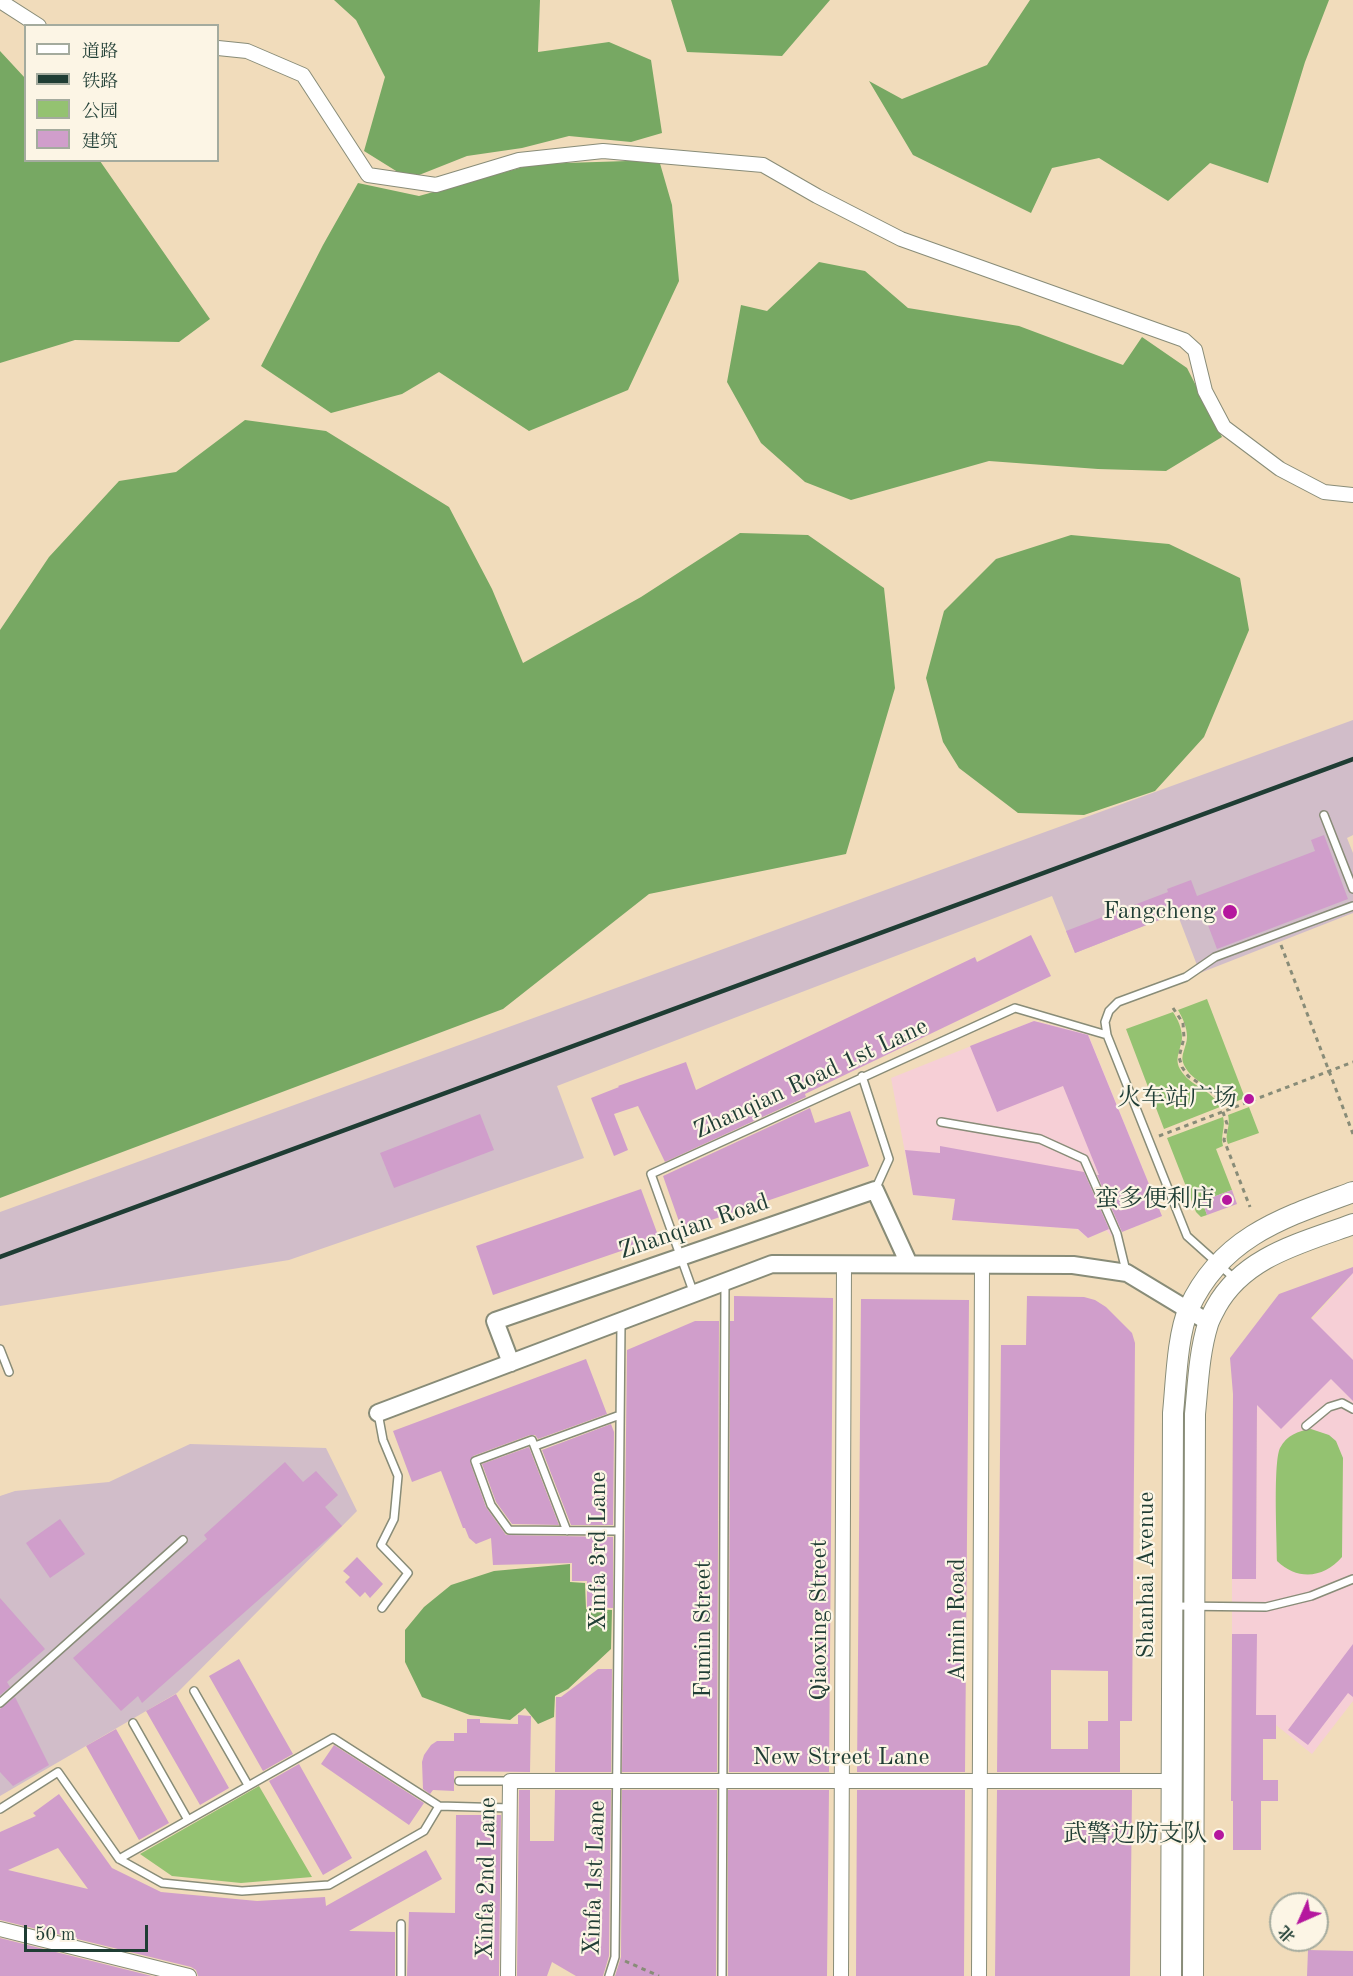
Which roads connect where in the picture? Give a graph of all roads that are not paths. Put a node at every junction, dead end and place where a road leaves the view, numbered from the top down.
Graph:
1 (0, 1) edge
2 (36, 24) edge
3 (219, 48) edge
4 (1353, 495) edge
5 (1324, 814) dead end
6 (1353, 890) edge
7 (1353, 906) edge
8 (1107, 1035) junction
9 (862, 1076) junction
10 (942, 1122) dead end
11 (875, 1190) junction
12 (1353, 1192) edge
13 (1353, 1224) edge
14 (681, 1257) junction
15 (844, 1264) junction
16 (909, 1264) junction
17 (982, 1264) junction
18 (1219, 1264) junction
19 (1127, 1273) junction
20 (1236, 1279) junction
21 (725, 1282) junction
22 (694, 1294) junction
23 (1188, 1310) junction
24 (621, 1322) junction
25 (1208, 1322) junction
26 (0, 1349) edge
27 (511, 1363) junction
28 (9, 1372) dead end
29 (1353, 1409) edge
30 (378, 1413) joint
31 (620, 1415) junction
32 (1306, 1426) dead end
33 (535, 1446) junction
34 (567, 1531) junction
35 (619, 1531) junction
36 (183, 1540) dead end
37 (1353, 1579) edge
38 (1172, 1606) junction
39 (1195, 1606) junction
40 (382, 1608) dead end
41 (194, 1691) dead end
42 (0, 1703) edge
43 (133, 1723) dead end
44 (617, 1780) junction
45 (723, 1780) junction
46 (842, 1780) junction
47 (459, 1781) dead end
48 (510, 1781) junction
49 (980, 1781) junction
50 (1172, 1781) junction
51 (248, 1785) junction
52 (440, 1806) junction
53 (510, 1808) junction
54 (0, 1809) edge
55 (188, 1820) junction
56 (119, 1858) junction
57 (401, 1924) dead end
58 (0, 1929) edge
59 (189, 1976) edge
60 (401, 1976) edge
61 (508, 1976) edge
62 (609, 1976) edge
63 (722, 1976) edge
64 (841, 1976) edge
65 (979, 1976) edge
66 (1171, 1976) edge
67 (1193, 1976) edge

1 - 2 street
3 - 4 street
5 - 6 lane
7 - 8 lane
8 - 9 lane, Zhanqian Road 1st Lane
8 - 18 lane
9 - 11 lane
9 - 14 lane, Zhanqian Road 1st Lane
10 - 19 lane
11 - 14 street, Zhanqian Road
11 - 16 street
12 - 18 main road, Shanhai Avenue
13 - 20 main road, Shanhai Avenue
14 - 22 lane, Zhanqian Road 1st Lane
14 - 27 street, Zhanqian Road
15 - 16 street
15 - 21 street
15 - 46 street, Qiaoxing Street
16 - 17 street
17 - 19 street
17 - 49 street, Aimin Road
18 - 20 lane
18 - 23 main road, Shanhai Avenue
19 - 23 street
20 - 25 main road, Shanhai Avenue
21 - 22 street
21 - 45 lane, Fumin Street
22 - 24 street
23 - 25 street
23 - 38 main road, Shanhai Avenue
24 - 27 street
24 - 31 lane, Xinfa 3rd Lane
25 - 39 main road, Shanhai Avenue
26 - 28 lane
27 - 30 street
29 - 32 lane
30 - 40 lane
31 - 33 lane
31 - 35 lane, Xinfa 3rd Lane
33 - 34 lane
33 - 34 lane
34 - 35 lane
35 - 44 lane, Xinfa 3rd Lane
36 - 42 lane
37 - 39 lane
38 - 39 lane
38 - 50 main road, Shanhai Avenue
39 - 67 main road, Shanhai Avenue
41 - 51 lane
43 - 55 lane
44 - 45 street, New Street Lane
44 - 48 street, New Street Lane
44 - 62 lane, Xinfa 1st Lane
45 - 46 street, New Street Lane
45 - 63 lane, Fumin Street
46 - 49 street, New Street Lane
46 - 64 street, Qiaoxing Street
47 - 48 lane
48 - 53 street, Xinfa 2nd Lane
49 - 50 street, New Street Lane
49 - 65 street, Aimin Road
50 - 66 main road, Shanhai Avenue
51 - 52 lane
51 - 55 lane
52 - 53 lane
52 - 56 lane
53 - 61 street, Xinfa 2nd Lane
54 - 56 lane
55 - 56 lane
57 - 60 lane
58 - 59 street

